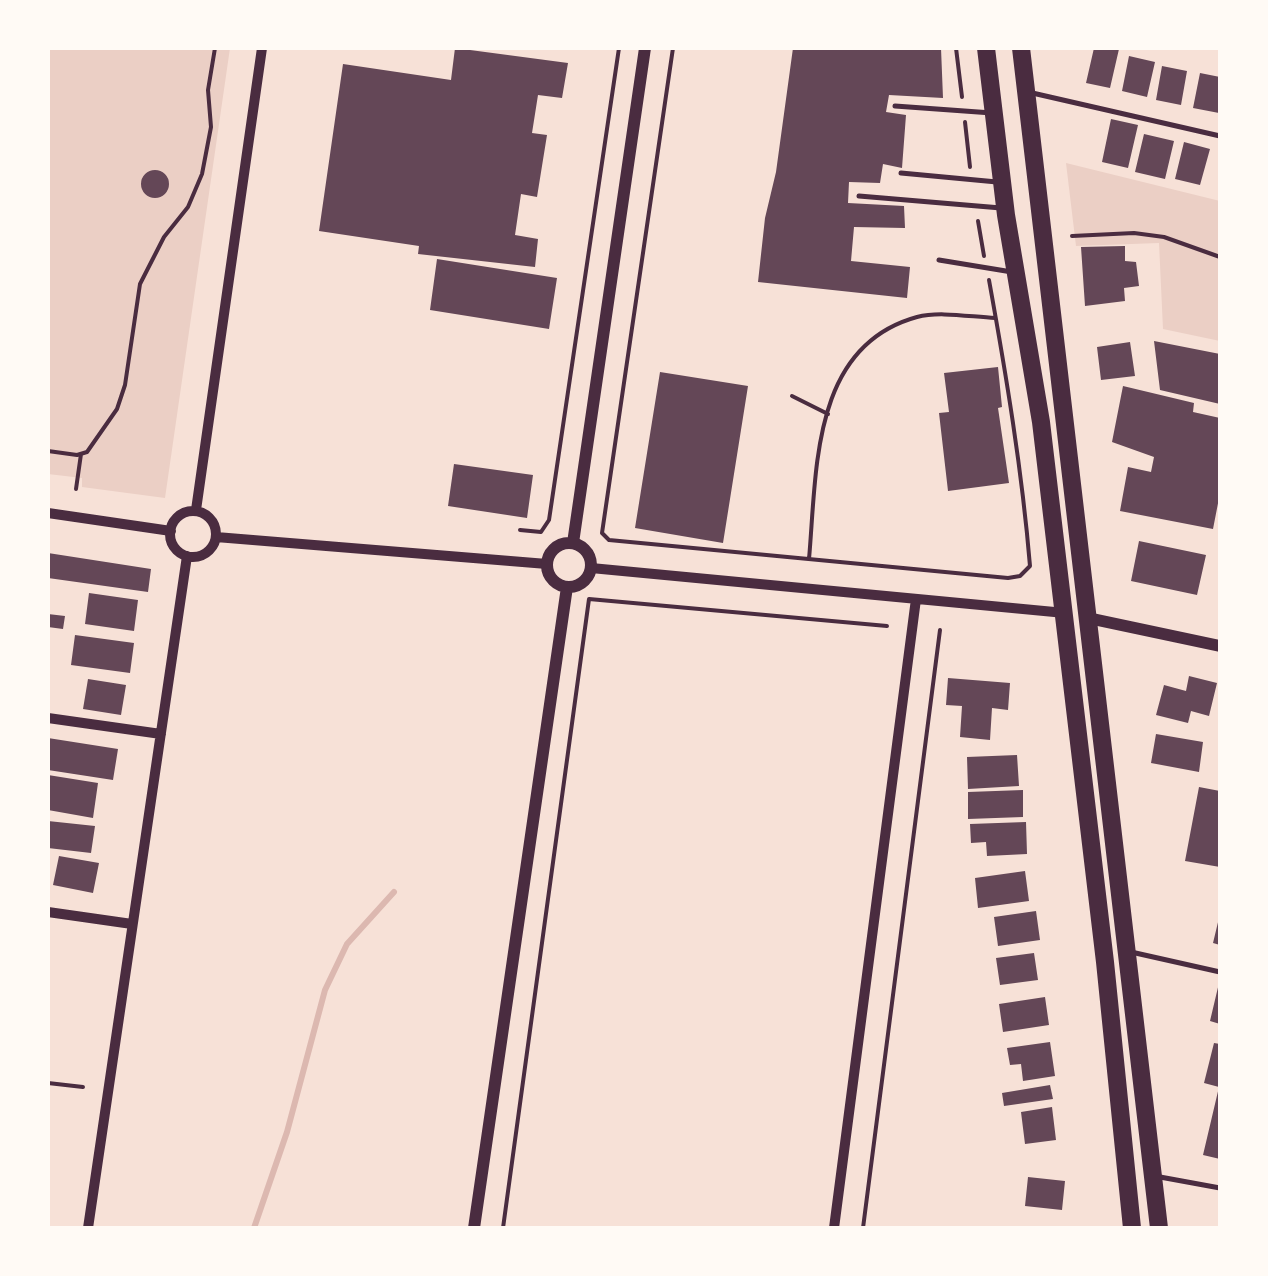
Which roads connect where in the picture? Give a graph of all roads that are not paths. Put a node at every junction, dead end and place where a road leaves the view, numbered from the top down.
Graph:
1 (262, 48) edge
2 (646, 48) edge
3 (986, 48) edge
4 (1021, 48) edge
5 (1024, 91) junction
6 (895, 106) dead end
7 (994, 113) junction
8 (1220, 136) edge
9 (901, 172) dead end
10 (1002, 182) junction
11 (859, 196) dead end
12 (1006, 208) junction
13 (939, 260) dead end
14 (1015, 272) junction
15 (196, 510) junction
16 (48, 514) edge
17 (171, 531) junction
18 (216, 537) junction
19 (573, 543) junction
20 (187, 556) junction
21 (547, 564) junction
22 (590, 568) junction
23 (566, 587) junction
24 (916, 599) junction
25 (1065, 613) junction
26 (1088, 618) junction
27 (1220, 646) edge
28 (48, 718) edge
29 (161, 734) junction
30 (48, 912) edge
31 (132, 924) junction
32 (1129, 952) junction
33 (1220, 972) edge
34 (1153, 1176) junction
35 (1220, 1188) edge
36 (88, 1228) edge
37 (474, 1228) edge
38 (834, 1228) edge
39 (1132, 1228) edge
40 (1159, 1228) edge

1 - 15 street
2 - 19 street
3 - 7 main road
4 - 5 main road
5 - 8 lane
5 - 26 main road
6 - 7 lane
7 - 10 main road
9 - 10 lane
10 - 12 main road
11 - 12 lane
12 - 14 main road
13 - 14 lane
14 - 25 main road
15 - 17 street
15 - 18 street
16 - 17 street
17 - 20 street
18 - 20 street
18 - 21 street
19 - 21 street
19 - 22 street
20 - 29 street
21 - 23 street
22 - 23 street
22 - 24 street
23 - 37 street
24 - 25 street
24 - 38 street
25 - 39 main road
26 - 27 street
26 - 32 main road
28 - 29 street
29 - 31 street
30 - 31 street
31 - 36 street
32 - 33 lane
32 - 34 main road
34 - 35 lane
34 - 40 main road

